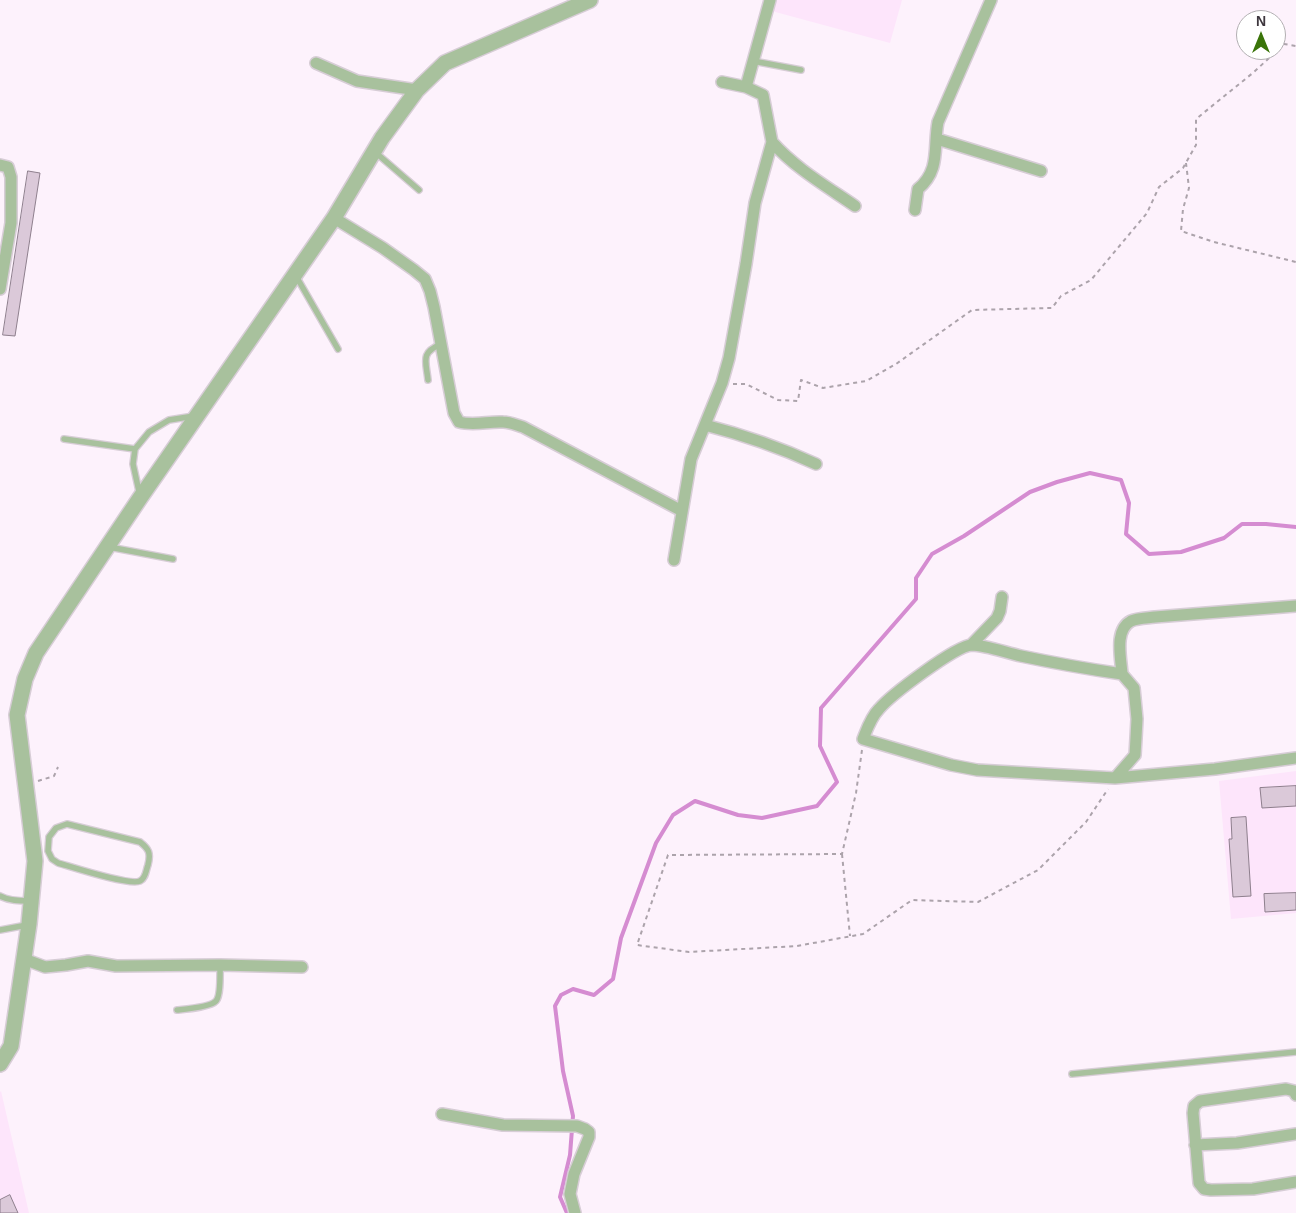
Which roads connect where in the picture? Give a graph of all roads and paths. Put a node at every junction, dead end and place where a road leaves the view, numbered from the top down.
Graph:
1 (590, 0) edge
2 (770, 0) edge
3 (991, 0) edge
4 (1296, 46) edge
5 (753, 61) junction
6 (316, 63) dead end
7 (801, 70) dead end
8 (722, 82) dead end
9 (746, 87) junction
10 (417, 90) junction
11 (937, 139) junction
12 (772, 142) junction
13 (374, 150) junction
14 (1186, 163) junction
15 (0, 165) edge
16 (1040, 171) dead end
17 (419, 190) dead end
18 (855, 206) dead end
19 (914, 210) dead end
20 (334, 218) junction
21 (6, 222) edge
22 (1296, 262) edge
23 (2, 264) edge
24 (295, 274) junction
25 (0, 288) edge
26 (441, 344) junction
27 (338, 349) dead end
28 (428, 380) dead end
29 (722, 383) junction
30 (197, 416) junction
31 (705, 425) junction
32 (64, 439) dead end
33 (135, 449) junction
34 (816, 464) dead end
35 (140, 498) junction
36 (682, 511) junction
37 (107, 547) junction
38 (173, 559) dead end
39 (674, 560) dead end
40 (1002, 597) dead end
41 (1296, 606) edge
42 (972, 645) junction
43 (1122, 674) junction
44 (863, 739) junction
45 (1296, 758) edge
46 (58, 767) dead end
47 (1115, 778) junction
48 (26, 783) junction
49 (32, 835) junction
50 (49, 837) junction
51 (842, 854) junction
52 (0, 896) edge
53 (32, 902) junction
54 (29, 924) junction
55 (0, 930) edge
56 (850, 936) junction
57 (24, 959) junction
58 (220, 966) junction
59 (302, 968) dead end
60 (177, 1010) dead end
61 (1296, 1052) edge
62 (0, 1064) edge
63 (1072, 1074) dead end
64 (1296, 1095) edge
65 (442, 1114) dead end
66 (1296, 1134) edge
67 (1195, 1145) junction
68 (1296, 1182) edge
69 (575, 1213) edge

1 - 10 street
2 - 5 street
3 - 11 street
4 - 14 path
5 - 7 lane
5 - 9 street
6 - 10 street
8 - 9 street
9 - 12 street
10 - 13 street
11 - 16 street
11 - 19 street
12 - 18 street
12 - 29 street
13 - 17 lane
13 - 20 street
14 - 22 path
14 - 29 path
15 - 21 street
20 - 24 street
20 - 26 street
21 - 23 street
23 - 25 street
24 - 27 lane
24 - 30 street
26 - 28 lane
26 - 36 street
29 - 31 street
30 - 33 lane
30 - 35 street
31 - 34 street
31 - 36 street
32 - 33 lane
33 - 35 lane
35 - 37 street
36 - 39 street
37 - 38 lane
37 - 48 street
40 - 42 street
41 - 43 street
42 - 43 street
42 - 44 street
43 - 47 street
44 - 47 street
44 - 51 path
45 - 47 street
46 - 48 path
47 - 56 path
48 - 49 street
49 - 50 lane
49 - 53 street
50 - 50 lane
51 - 56 path
51 - 56 path
52 - 53 lane
53 - 54 street
54 - 55 lane
54 - 57 street
57 - 58 street
57 - 62 street
58 - 59 street
58 - 60 lane
61 - 63 lane
64 - 67 street
65 - 69 street
66 - 67 street
67 - 68 street

